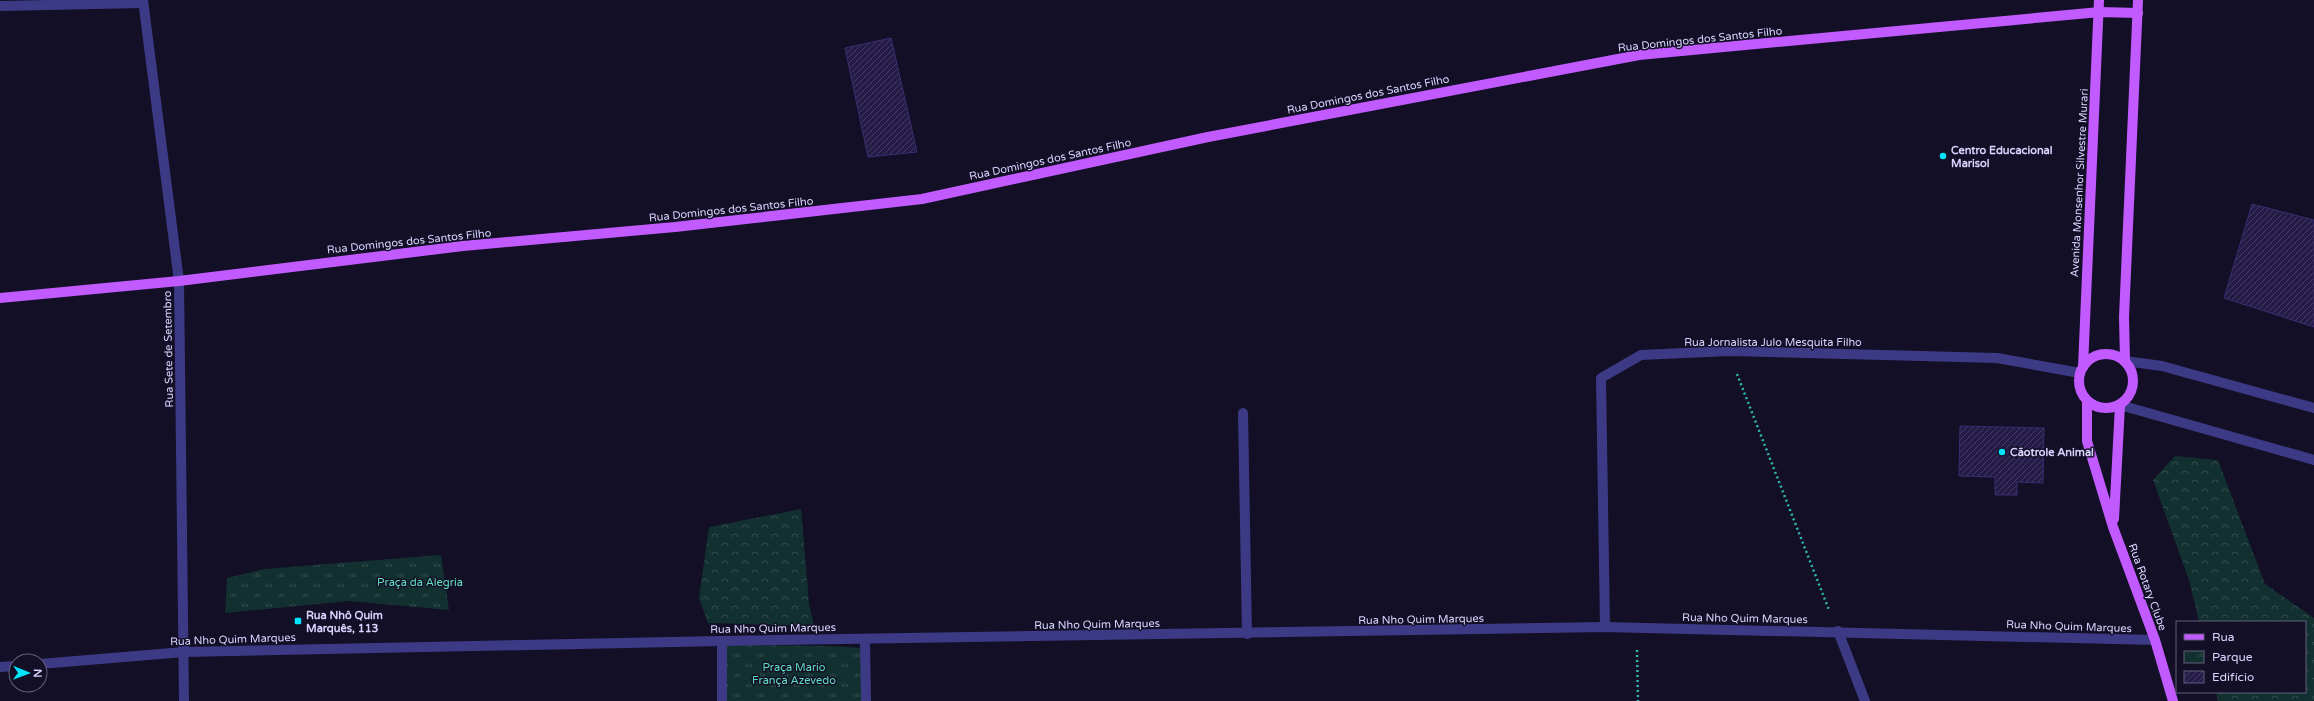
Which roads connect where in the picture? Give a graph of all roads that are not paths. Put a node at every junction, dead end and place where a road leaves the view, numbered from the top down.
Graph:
1 (2100, 0) edge
2 (2138, 0) edge
3 (143, 1) edge
4 (0, 6) edge
5 (2100, 12) junction
6 (2138, 13) junction
7 (180, 281) junction
8 (0, 298) edge
9 (2125, 361) junction
10 (2082, 370) junction
11 (2087, 401) junction
12 (2120, 405) junction
13 (2314, 408) edge
14 (1243, 413) dead end
15 (2314, 460) edge
16 (2113, 527) junction
17 (1605, 627) junction
18 (1838, 631) junction
19 (1247, 634) junction
20 (865, 640) junction
21 (2155, 640) junction
22 (722, 641) junction
23 (184, 652) junction
24 (48, 663) edge
25 (184, 701) edge
26 (722, 701) edge
27 (866, 701) edge
28 (1865, 701) edge
29 (2173, 701) edge

1 - 5 main road, Avenida Monsenhor Silvestre Murari
2 - 6 main road
3 - 4 street
3 - 7 street, Rua Sete de Setembro
5 - 6 main road, Rua Domingos dos Santos Filho
5 - 7 main road, Rua Domingos dos Santos Filho
5 - 10 main road, Avenida Monsenhor Silvestre Murari
6 - 9 main road
7 - 8 main road, Rua Domingos dos Santos Filho
7 - 23 street, Rua Sete de Setembro
9 - 10 main road
9 - 12 main road
9 - 13 street
10 - 11 main road, Avenida Monsenhor Silvestre Murari
10 - 17 street, Rua Jornalista Julo Mesquita Filho
11 - 12 main road
11 - 16 main road, Rua Rotary Clube
12 - 15 street
12 - 16 main road, Rua Rotary Clube
14 - 19 street
16 - 21 main road, Rua Rotary Clube
17 - 18 street, Rua Nho Quim Marques
17 - 19 street, Rua Nho Quim Marques
18 - 21 street, Rua Nho Quim Marques
18 - 28 street
19 - 20 street, Rua Nho Quim Marques
20 - 22 street, Rua Nho Quim Marques
20 - 27 street
21 - 29 main road, Rua Rotary Clube
22 - 23 street, Rua Nho Quim Marques
22 - 26 street
23 - 24 street, Rua Nho Quim Marques
23 - 25 street, Rua Sete de Setembro

